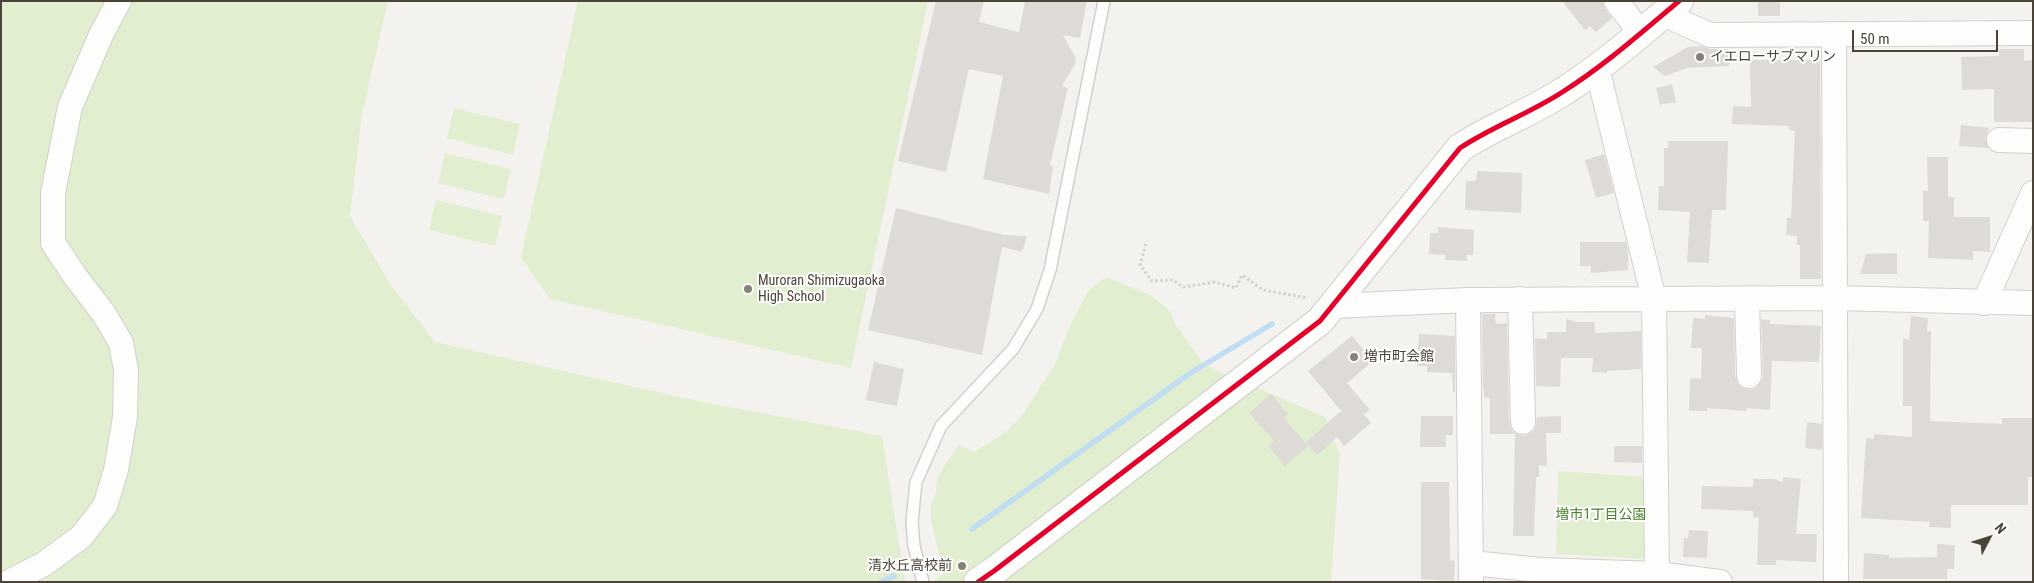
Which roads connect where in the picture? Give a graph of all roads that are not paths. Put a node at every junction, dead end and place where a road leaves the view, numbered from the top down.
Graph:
1 (119, 1) edge
2 (1104, 1) edge
3 (1616, 1) edge
4 (1671, 8) edge
5 (1640, 32) junction
6 (2033, 33) edge
7 (1834, 34) junction
8 (1597, 68) junction
9 (1999, 140) dead end
10 (2033, 141) edge
11 (2033, 193) edge
12 (1747, 298) junction
13 (1835, 298) junction
14 (1654, 299) junction
15 (1468, 300) junction
16 (1520, 300) junction
17 (1984, 303) junction
18 (2033, 303) edge
19 (1334, 306) junction
20 (1749, 376) dead end
21 (1523, 422) dead end
22 (1472, 572) edge
23 (1657, 574) junction
24 (1540, 576) edge
25 (1600, 577) edge
26 (9, 582) edge
27 (923, 582) edge
28 (978, 582) edge
29 (1720, 582) edge
30 (1836, 582) edge

1 - 26 street
2 - 27 lane
3 - 5 street
4 - 5 street
4 - 7 street
5 - 8 street
6 - 7 street
7 - 13 street
8 - 14 street
8 - 19 street
9 - 10 street
11 - 17 street
12 - 13 street
12 - 14 street
12 - 20 street
13 - 17 street
13 - 30 street
14 - 16 street
14 - 23 street
15 - 16 street
15 - 19 street
15 - 22 street
16 - 21 street
17 - 18 street
19 - 28 street
22 - 24 street
23 - 25 street
23 - 29 street
24 - 25 street

